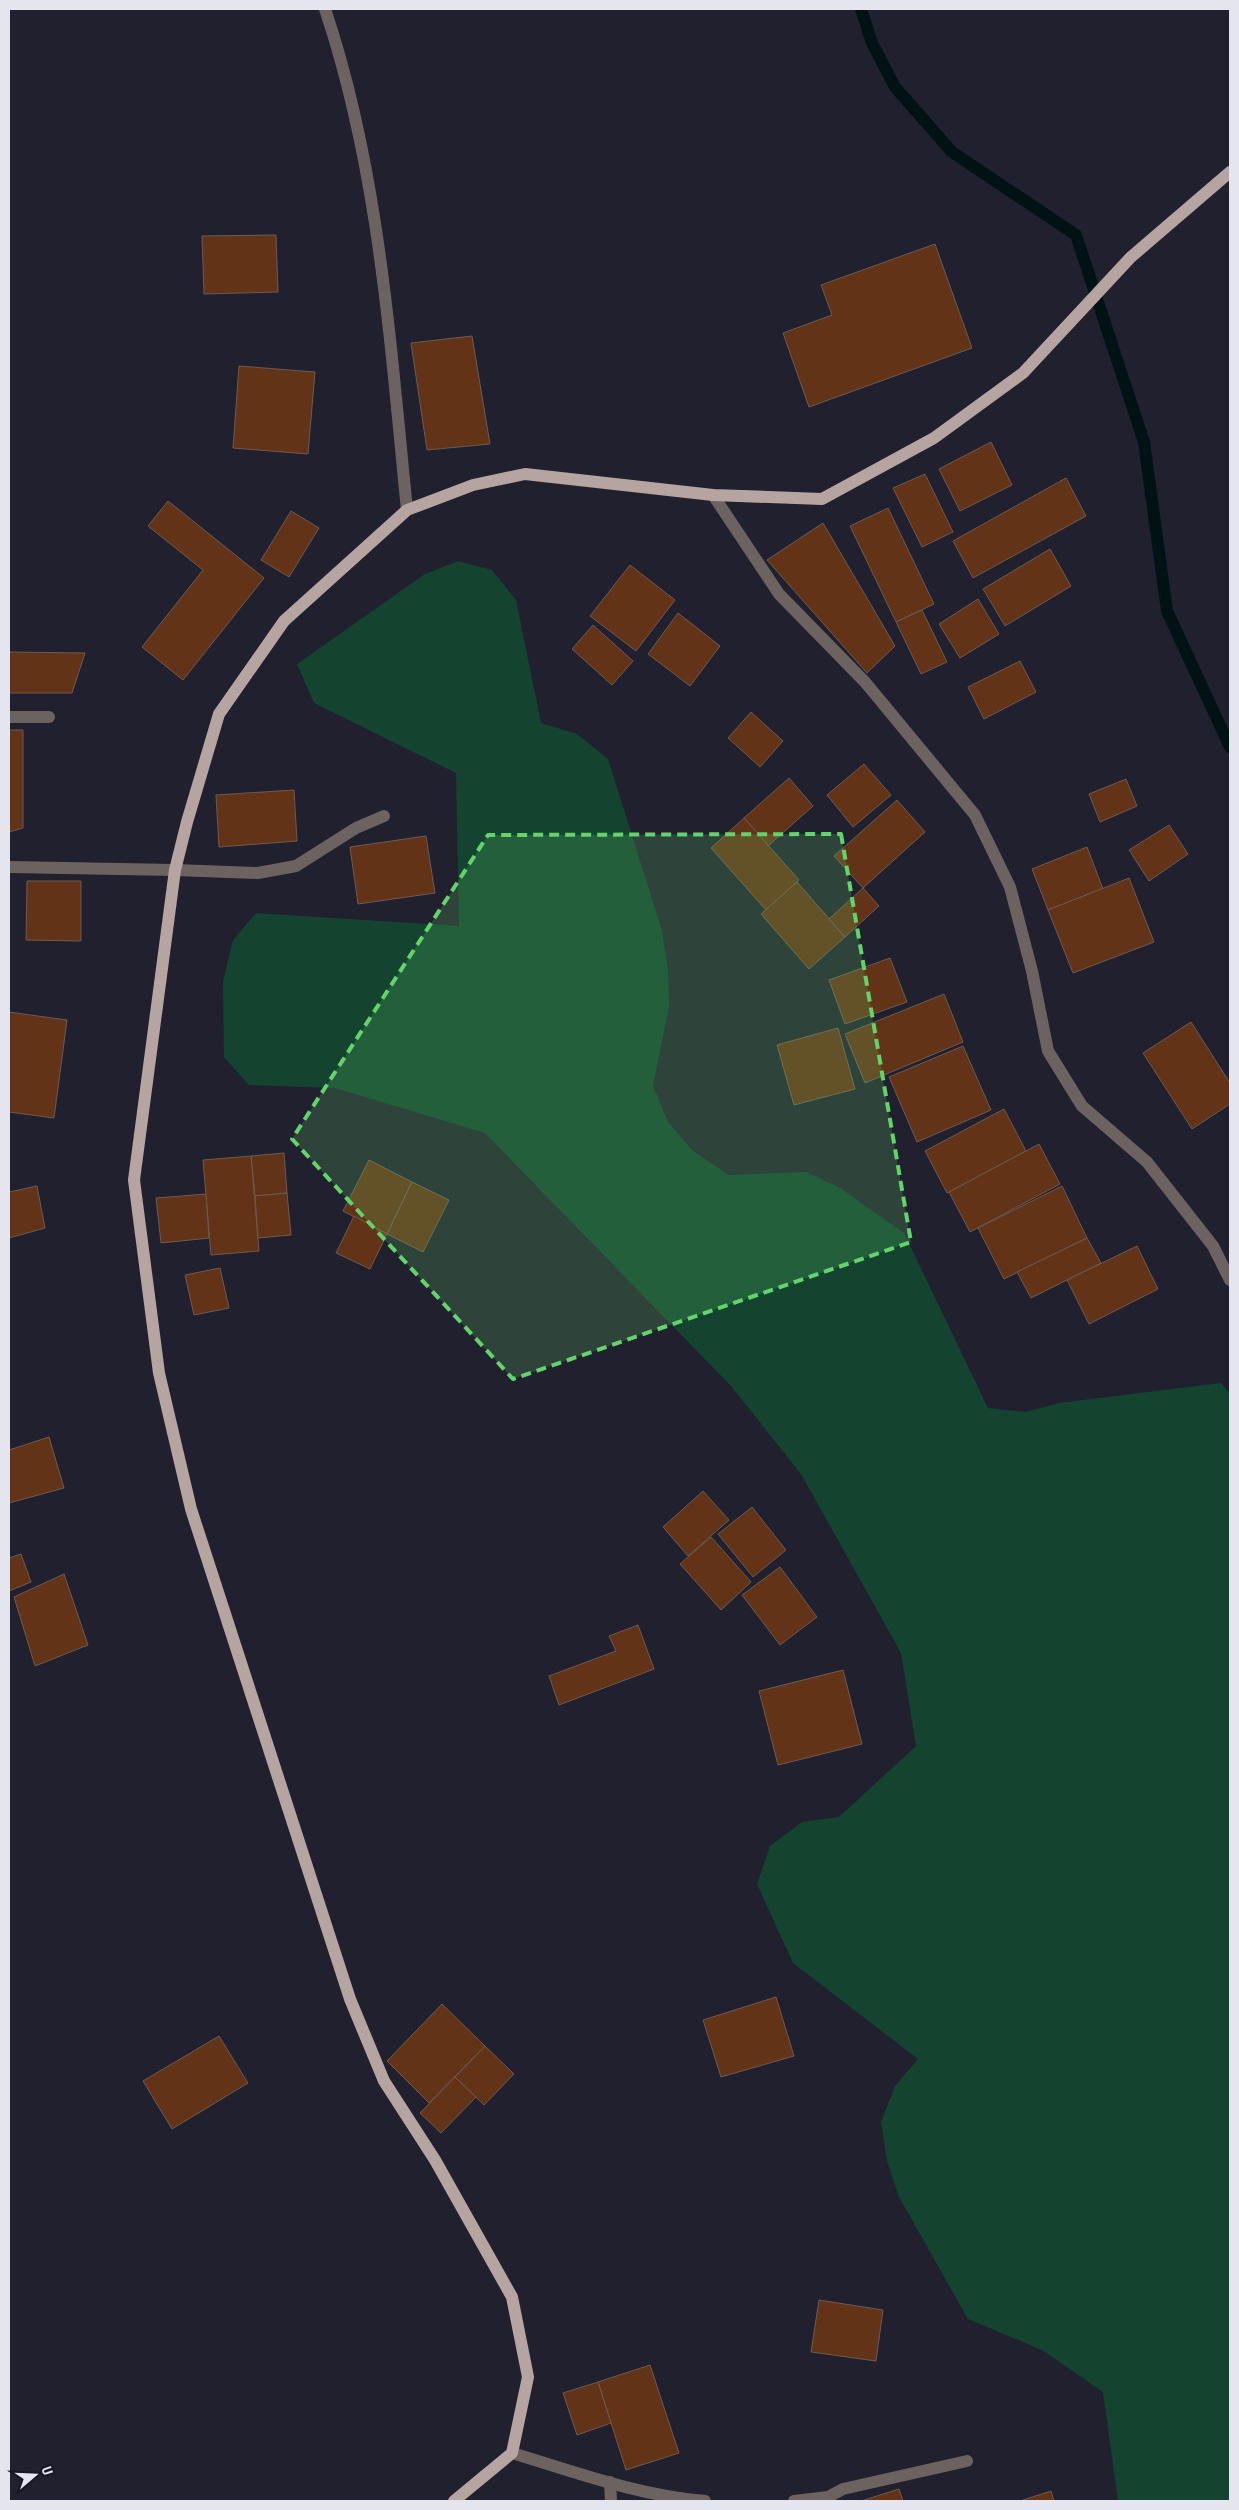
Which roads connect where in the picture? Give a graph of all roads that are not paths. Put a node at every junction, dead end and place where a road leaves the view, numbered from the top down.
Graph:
1 (325, 9) edge
2 (1230, 172) edge
3 (713, 495) junction
4 (407, 510) junction
5 (9, 716) edge
6 (49, 717) dead end
7 (384, 816) dead end
8 (9, 867) edge
9 (175, 870) junction
10 (1230, 1280) edge
11 (512, 2453) junction
12 (967, 2461) dead end
13 (610, 2482) junction
14 (829, 2499) edge
15 (454, 2501) edge
16 (611, 2501) edge
17 (705, 2501) edge
18 (794, 2501) edge

1 - 4 street
2 - 3 main road
3 - 4 main road
3 - 10 street
4 - 9 main road
5 - 6 street
7 - 9 street
8 - 9 street
9 - 11 main road
11 - 13 street
11 - 15 main road
12 - 14 street
13 - 16 street
13 - 17 street
14 - 18 street

